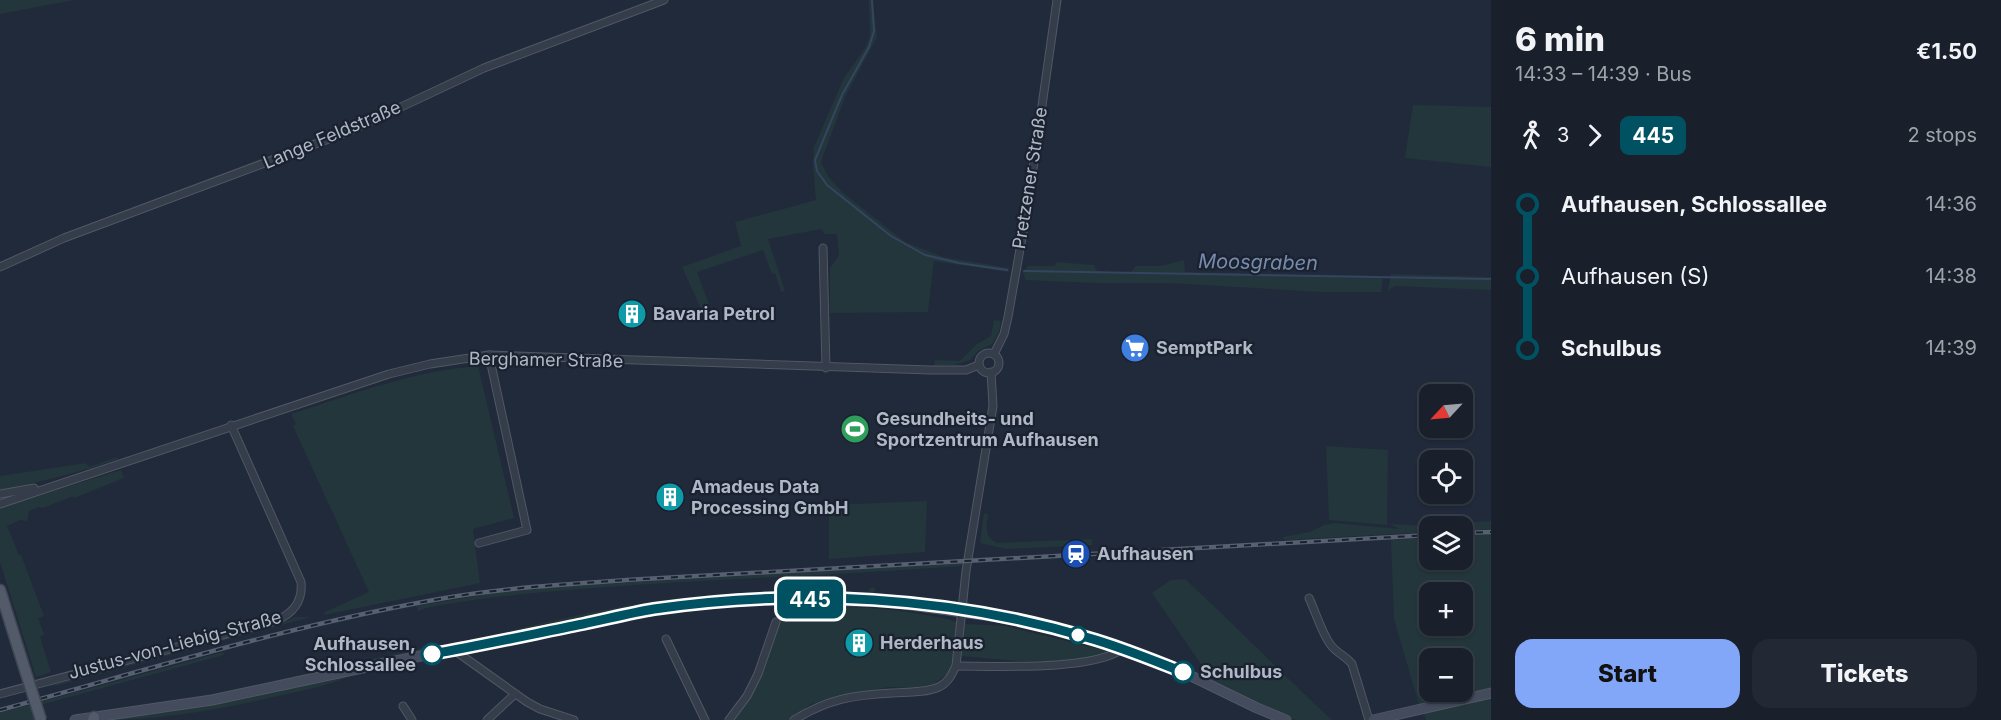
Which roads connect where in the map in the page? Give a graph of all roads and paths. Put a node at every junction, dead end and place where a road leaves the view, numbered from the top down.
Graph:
1 (664, 0) edge
2 (1057, 0) edge
3 (823, 248) dead end
4 (0, 267) edge
5 (994, 354) junction
6 (489, 356) junction
7 (979, 365) junction
8 (826, 368) junction
9 (991, 372) junction
10 (231, 425) junction
11 (60, 483) junction
12 (0, 494) edge
13 (0, 504) edge
14 (479, 543) dead end
15 (0, 590) edge
16 (1309, 598) dead end
17 (961, 610) junction
18 (776, 622) dead end
19 (666, 639) dead end
20 (1122, 649) junction
21 (454, 650) junction
22 (956, 666) junction
23 (1491, 693) edge
24 (0, 694) edge
25 (515, 694) junction
26 (403, 706) dead end
27 (94, 719) edge
28 (41, 720) edge
29 (75, 720) edge
30 (412, 720) edge
31 (487, 720) edge
32 (574, 720) edge
33 (705, 720) edge
34 (729, 720) edge
35 (794, 720) edge
36 (1286, 720) edge
37 (1371, 720) edge

1 - 4 street, Lange Feldstraße
2 - 5 street, Pretzener Straße
3 - 8 street
5 - 7 street
5 - 9 street, Pretzener Straße
6 - 8 street, Berghamer Straße
6 - 10 street, Berghamer Straße
6 - 14 street
7 - 8 street, Berghamer Straße
7 - 9 street
9 - 17 street, Pretzener Straße
10 - 11 street, Berghamer Straße
10 - 24 street, Justus-von-Liebig-Straße
11 - 12 street, Berghamer Straße
11 - 13 street, Berghamer Straße
15 - 28 main road, bridge
16 - 37 street
17 - 20 main road
17 - 21 main road
17 - 22 street, Pretzener Straße
18 - 34 street
19 - 33 street
20 - 22 street
20 - 36 main road
21 - 25 street
21 - 27 main road
22 - 35 street
23 - 37 main road
25 - 31 street
25 - 32 street
26 - 30 street
27 - 29 main road

